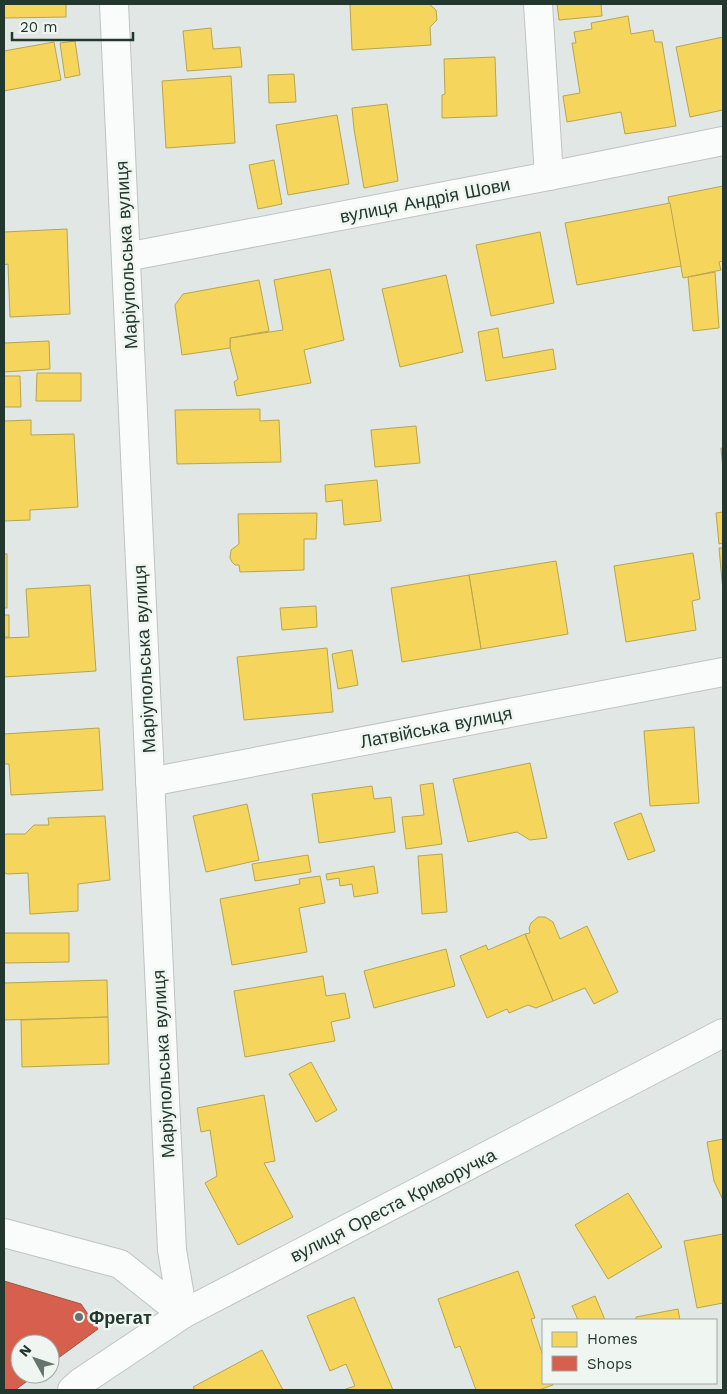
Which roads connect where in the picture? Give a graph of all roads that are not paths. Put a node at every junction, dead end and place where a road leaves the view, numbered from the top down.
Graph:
1 (114, 4) edge
2 (538, 4) edge
3 (723, 141) edge
4 (548, 176) junction
5 (126, 257) junction
6 (723, 672) edge
7 (150, 782) junction
8 (723, 1033) edge
9 (4, 1234) edge
10 (183, 1314) junction
11 (72, 1390) edge

1 - 5 street, Маріупольська вулиця
2 - 4 street
3 - 4 street, вулиця Андрія Шови
4 - 5 street, вулиця Андрія Шови
5 - 7 street, Маріупольська вулиця
6 - 7 street, Латвійська вулиця
7 - 10 street, Маріупольська вулиця
8 - 10 street, вулиця Ореста Криворучка
9 - 10 street
10 - 11 street, вулиця Ореста Криворучка

